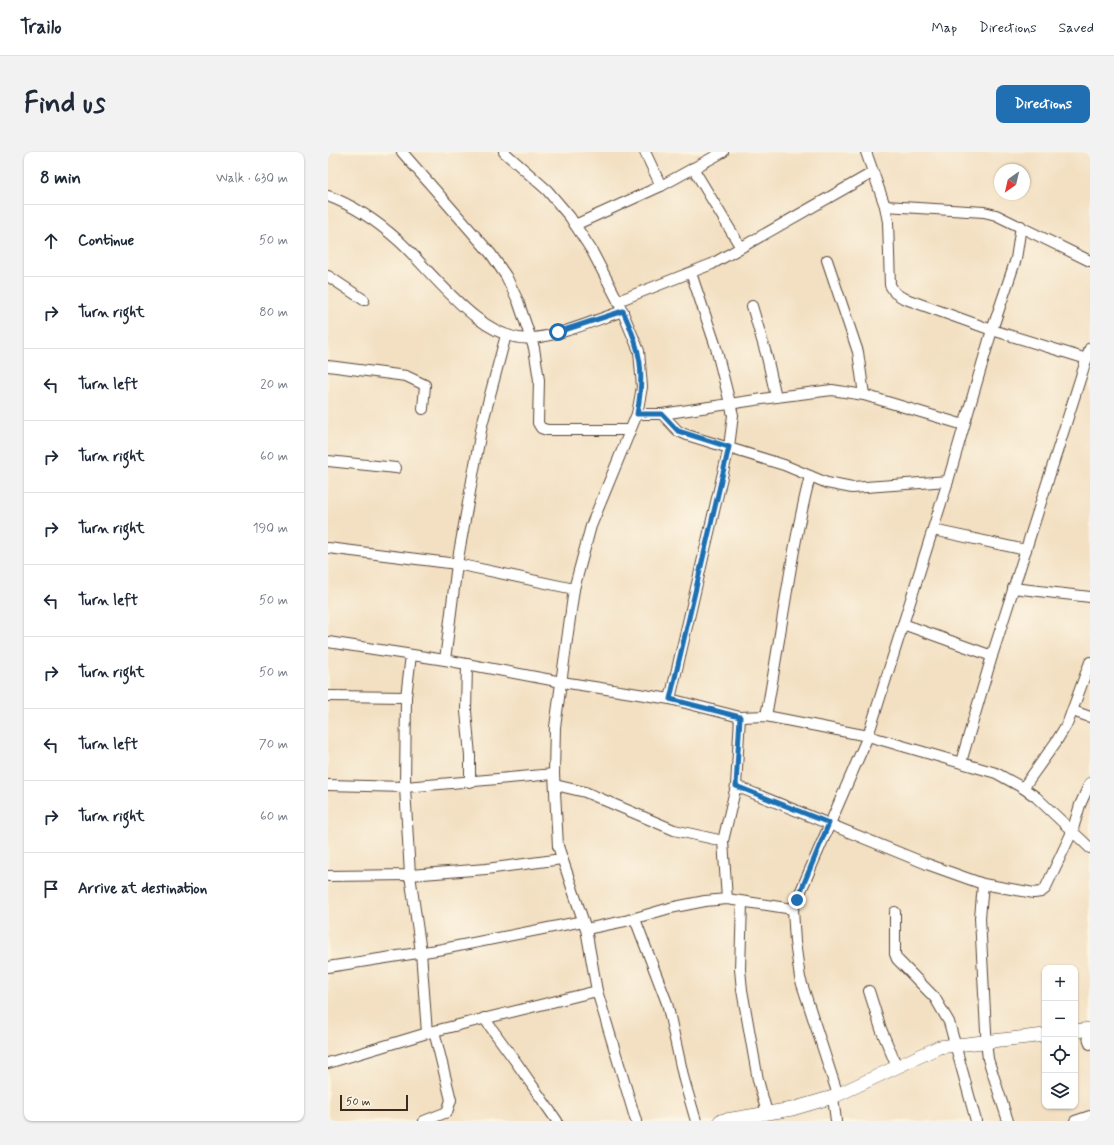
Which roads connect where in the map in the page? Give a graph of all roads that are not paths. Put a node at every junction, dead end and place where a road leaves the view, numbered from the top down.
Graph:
1 (402, 152) edge
2 (504, 152) edge
3 (645, 152) edge
4 (723, 152) edge
5 (866, 152) edge
6 (693, 168) junction
7 (872, 172) junction
8 (662, 186) junction
9 (328, 196) edge
10 (885, 206) junction
11 (576, 226) junction
12 (1021, 226) junction
13 (740, 246) junction
14 (827, 260) dead end
15 (1090, 261) edge
16 (691, 273) junction
17 (328, 276) edge
18 (364, 300) dead end
19 (618, 301) junction
20 (752, 306) dead end
21 (623, 311) junction
22 (992, 330) junction
23 (506, 335) junction
24 (532, 338) junction
25 (1090, 348) edge
26 (1087, 359) junction
27 (328, 366) edge
28 (864, 396) junction
29 (776, 397) junction
30 (731, 404) junction
31 (423, 409) dead end
32 (637, 414) junction
33 (662, 414) junction
34 (964, 425) junction
35 (630, 430) junction
36 (729, 447) junction
37 (328, 461) edge
38 (396, 468) dead end
39 (810, 476) junction
40 (948, 481) junction
41 (933, 530) junction
42 (328, 548) edge
43 (1026, 550) junction
44 (457, 564) junction
45 (1013, 588) junction
46 (574, 589) junction
47 (1090, 597) edge
48 (903, 624) junction
49 (328, 642) edge
50 (411, 655) junction
51 (992, 656) junction
52 (445, 660) junction
53 (1090, 662) edge
54 (467, 664) junction
55 (562, 682) junction
56 (328, 696) edge
57 (406, 697) junction
58 (670, 699) junction
59 (1073, 711) junction
60 (766, 716) junction
61 (740, 717) junction
62 (1090, 717) edge
63 (868, 736) junction
64 (961, 762) junction
65 (554, 774) junction
66 (470, 782) junction
67 (1090, 783) edge
68 (328, 785) edge
69 (555, 785) junction
70 (736, 786) junction
71 (405, 787) junction
72 (1024, 788) junction
73 (1080, 805) junction
74 (1090, 809) edge
75 (829, 823) junction
76 (1072, 832) junction
77 (723, 841) junction
78 (1090, 848) edge
79 (562, 859) junction
80 (410, 875) junction
81 (328, 876) edge
82 (983, 884) junction
83 (726, 899) junction
84 (742, 902) junction
85 (793, 909) junction
86 (894, 912) dead end
87 (635, 919) junction
88 (584, 925) junction
89 (421, 952) junction
90 (328, 967) edge
91 (597, 991) junction
92 (869, 991) dead end
93 (484, 1018) junction
94 (1084, 1030) edge
95 (430, 1032) junction
96 (1042, 1036) edge
97 (986, 1042) junction
98 (1090, 1044) edge
99 (955, 1045) junction
100 (328, 1063) edge
101 (897, 1067) junction
102 (836, 1096) junction
103 (767, 1113) junction
104 (1090, 1116) edge
105 (424, 1121) edge
106 (556, 1121) edge
107 (636, 1121) edge
108 (696, 1121) edge
109 (720, 1121) edge
110 (836, 1121) edge
111 (976, 1121) edge
112 (1008, 1121) edge
113 (1075, 1121) edge

1 - 24 street
2 - 11 street
3 - 8 street
4 - 6 street
5 - 7 street
6 - 8 street
6 - 13 street
7 - 10 street
7 - 13 street
8 - 11 street
9 - 23 street
10 - 12 street
10 - 22 street
11 - 19 street
12 - 15 street
12 - 22 street
13 - 16 street
14 - 28 street
16 - 19 street
16 - 30 street
17 - 18 street
19 - 21 street
20 - 29 street
21 - 24 street
21 - 32 street
22 - 26 street
22 - 34 street
23 - 24 street
23 - 44 street
24 - 35 street
25 - 26 street
26 - 43 street
27 - 31 street
28 - 29 street
28 - 34 street
29 - 30 street
30 - 33 street
30 - 36 street
32 - 33 street
32 - 35 street
33 - 36 street
34 - 40 street
35 - 46 street
36 - 39 street
36 - 58 street
37 - 38 street
39 - 40 street
39 - 60 street
40 - 41 street
41 - 43 street
41 - 48 street
42 - 44 street
43 - 45 street
44 - 46 street
44 - 52 street
45 - 47 street
45 - 51 street
46 - 55 street
48 - 51 street
48 - 63 street
49 - 50 street
50 - 52 street
50 - 57 street
51 - 64 street
52 - 54 street
53 - 59 street
54 - 55 street
54 - 66 street
55 - 58 street
55 - 65 street
56 - 57 street
57 - 71 street
58 - 61 street
59 - 62 street
59 - 72 street
60 - 61 street
60 - 63 street
61 - 70 street
63 - 64 street
63 - 75 street
64 - 72 street
65 - 66 street
65 - 69 street
66 - 71 street
67 - 73 street
68 - 71 street
69 - 77 street
69 - 79 street
70 - 75 street
70 - 77 street
71 - 80 street
72 - 76 street
73 - 74 street
73 - 76 street
75 - 82 street
75 - 85 street
76 - 78 street
76 - 82 street
77 - 83 street
79 - 80 street
79 - 88 street
80 - 81 street
80 - 89 street
82 - 97 street
83 - 84 street
83 - 87 street
84 - 85 street
84 - 103 street
85 - 102 street
86 - 99 street
87 - 88 street
87 - 108 street
88 - 89 street
88 - 91 street
89 - 90 street
89 - 95 street
91 - 93 street
91 - 107 street
92 - 101 street
93 - 95 street
93 - 106 street
94 - 98 street
95 - 100 street
95 - 105 street
96 - 97 street
97 - 99 street
97 - 112 street
99 - 101 street
99 - 111 street
101 - 102 street
102 - 103 street
102 - 110 street
103 - 109 street
104 - 113 street

